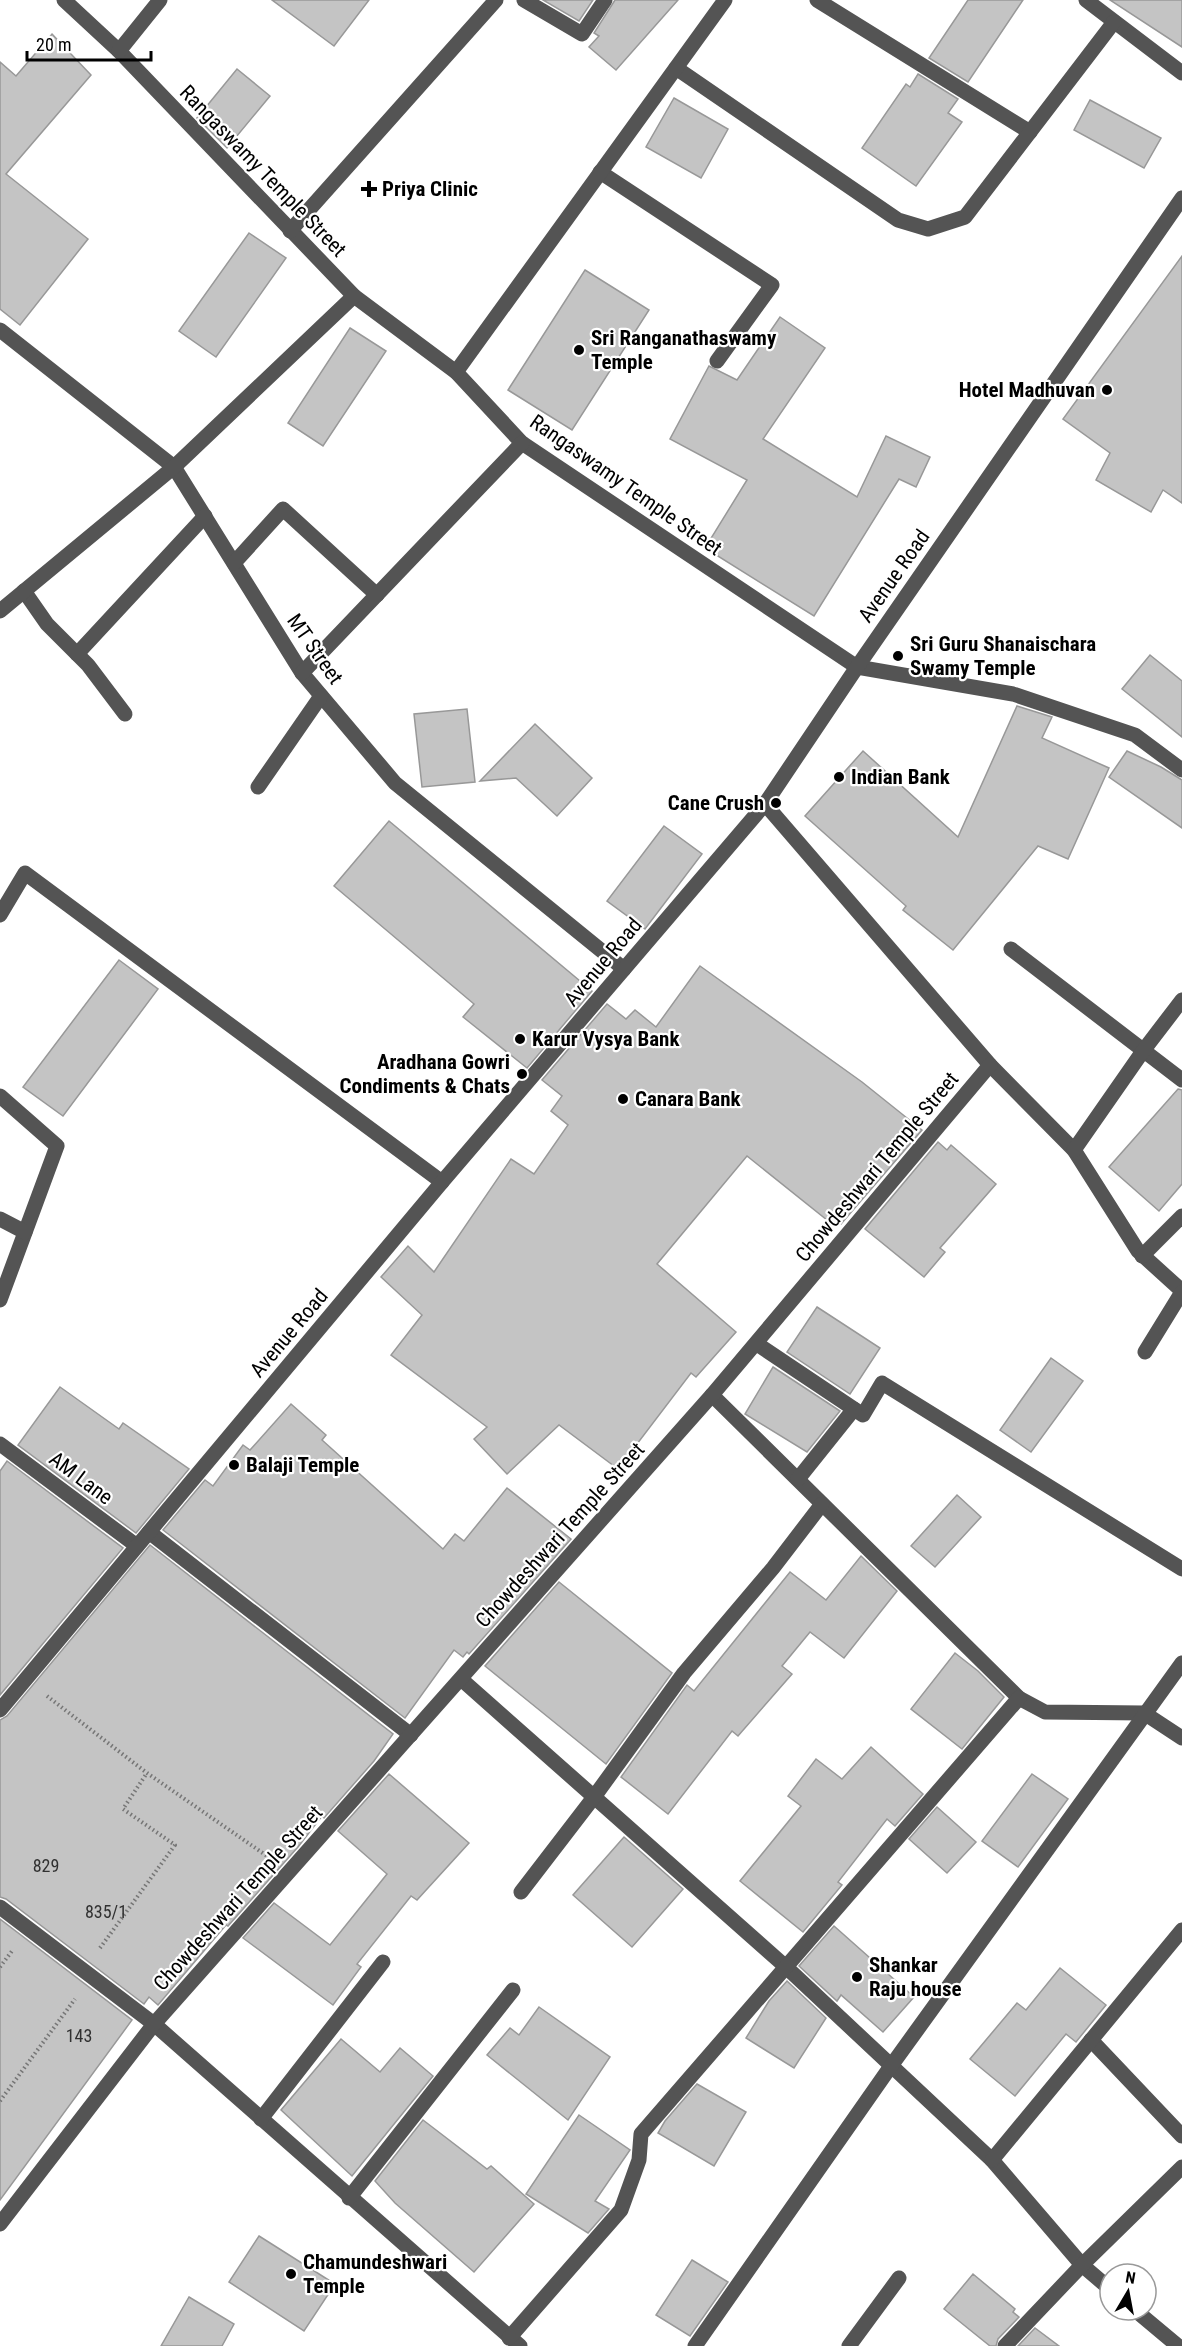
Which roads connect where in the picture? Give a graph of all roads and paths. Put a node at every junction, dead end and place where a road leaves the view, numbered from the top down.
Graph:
1 (64, 0) edge
2 (160, 0) edge
3 (496, 0) edge
4 (524, 0) edge
5 (605, 0) edge
6 (725, 0) edge
7 (817, 0) edge
8 (1093, 2) edge
9 (1114, 22) junction
10 (119, 51) junction
11 (676, 68) junction
12 (1182, 74) edge
13 (1030, 132) junction
14 (600, 172) junction
15 (1182, 198) edge
16 (290, 231) junction
17 (354, 296) junction
18 (0, 330) edge
19 (717, 361) dead end
20 (456, 372) junction
21 (522, 443) junction
22 (174, 467) junction
23 (204, 516) junction
24 (234, 563) junction
25 (24, 591) junction
26 (377, 595) junction
27 (0, 611) edge
28 (77, 654) junction
29 (857, 667) junction
30 (302, 673) junction
31 (321, 696) junction
32 (125, 714) dead end
33 (1182, 770) edge
34 (258, 787) dead end
35 (765, 804) junction
36 (0, 915) edge
37 (1011, 949) dead end
38 (624, 969) junction
39 (1182, 1000) edge
40 (1143, 1051) junction
41 (990, 1065) junction
42 (1182, 1080) edge
43 (0, 1096) edge
44 (1074, 1150) junction
45 (442, 1182) junction
46 (1182, 1216) edge
47 (0, 1219) edge
48 (25, 1232) junction
49 (1142, 1256) junction
50 (1182, 1291) edge
51 (0, 1300) edge
52 (757, 1344) junction
53 (1145, 1352) dead end
54 (712, 1395) junction
55 (854, 1409) junction
56 (0, 1444) edge
57 (798, 1479) junction
58 (822, 1504) junction
59 (149, 1532) junction
60 (138, 1546) junction
61 (1182, 1569) edge
62 (1182, 1663) edge
63 (461, 1678) junction
64 (25, 1680) junction
65 (1019, 1698) junction
66 (0, 1710) edge
67 (1144, 1713) junction
68 (411, 1735) junction
69 (1182, 1738) edge
70 (147, 1773) junction
71 (594, 1797) junction
72 (290, 1872) junction
73 (520, 1892) dead end
74 (0, 1907) edge
75 (1182, 1930) edge
76 (383, 1962) dead end
77 (786, 1968) junction
78 (88, 1974) junction
79 (513, 1990) dead end
80 (153, 2024) junction
81 (1091, 2040) junction
82 (891, 2066) junction
83 (0, 2101) edge
84 (261, 2119) junction
85 (1182, 2136) edge
86 (992, 2160) junction
87 (1182, 2167) edge
88 (349, 2198) junction
89 (0, 2224) edge
90 (1082, 2265) junction
91 (899, 2278) dead end
92 (1098, 2279) edge
93 (1149, 2322) edge
94 (515, 2342) edge
95 (694, 2346) edge
96 (849, 2346) edge
97 (1005, 2346) edge
98 (1178, 2346) edge

1 - 10 street, Rangaswamy Temple Street
2 - 10 street
3 - 16 street
4 - 5 street
6 - 11 street
7 - 13 street
8 - 9 street
9 - 12 street
9 - 13 street
10 - 16 street, Rangaswamy Temple Street
11 - 13 street
11 - 14 street
14 - 19 street
14 - 20 street
15 - 29 street, Avenue Road
16 - 17 street, Rangaswamy Temple Street
17 - 20 street, Rangaswamy Temple Street
17 - 22 street
18 - 22 street, MT Street
20 - 21 street, Rangaswamy Temple Street
21 - 26 street
21 - 29 street, Rangaswamy Temple Street
22 - 23 street, MT Street
22 - 25 street
23 - 24 street, MT Street
23 - 28 street
24 - 26 street
24 - 30 street, MT Street
25 - 27 street
25 - 28 street
26 - 30 street
28 - 32 street
29 - 33 street, Rangaswamy Temple Street
29 - 35 street, Avenue Road
30 - 31 street, MT Street
31 - 34 street
31 - 38 street, MT Street
35 - 38 street, Avenue Road
35 - 41 street
36 - 45 street
37 - 40 street
38 - 45 street, Avenue Road
39 - 40 street
40 - 42 street
40 - 44 street
41 - 44 street
41 - 52 street, Chowdeshwari Temple Street
43 - 48 street
44 - 49 street
45 - 59 street, Avenue Road
46 - 49 street
47 - 48 street
48 - 51 street
49 - 50 street
50 - 53 street
52 - 54 street, Chowdeshwari Temple Street
52 - 55 street
54 - 57 street
54 - 63 street, Chowdeshwari Temple Street
55 - 57 street
55 - 61 street
56 - 60 street, AM Lane
57 - 58 street
58 - 65 street
58 - 71 street
59 - 60 street, Avenue Road
59 - 68 street
60 - 64 street, Avenue Road
62 - 67 street
63 - 68 street, Chowdeshwari Temple Street
63 - 71 street
64 - 66 street, Avenue Road
64 - 70 path
65 - 67 street
65 - 77 street
67 - 69 street
67 - 82 street
68 - 72 street, Chowdeshwari Temple Street
70 - 72 path
70 - 78 path
71 - 73 street
71 - 77 street
72 - 80 street, Chowdeshwari Temple Street
74 - 78 street
75 - 81 street
76 - 84 street
77 - 82 street
77 - 94 street
78 - 80 street
78 - 83 path
79 - 88 street
80 - 84 street
80 - 89 street, Chowdeshwari Temple Street
81 - 85 street
81 - 86 street
82 - 86 street
82 - 95 street
84 - 88 street
86 - 90 street
87 - 90 street
88 - 94 street
90 - 92 street
90 - 97 street
91 - 96 street
93 - 98 street

